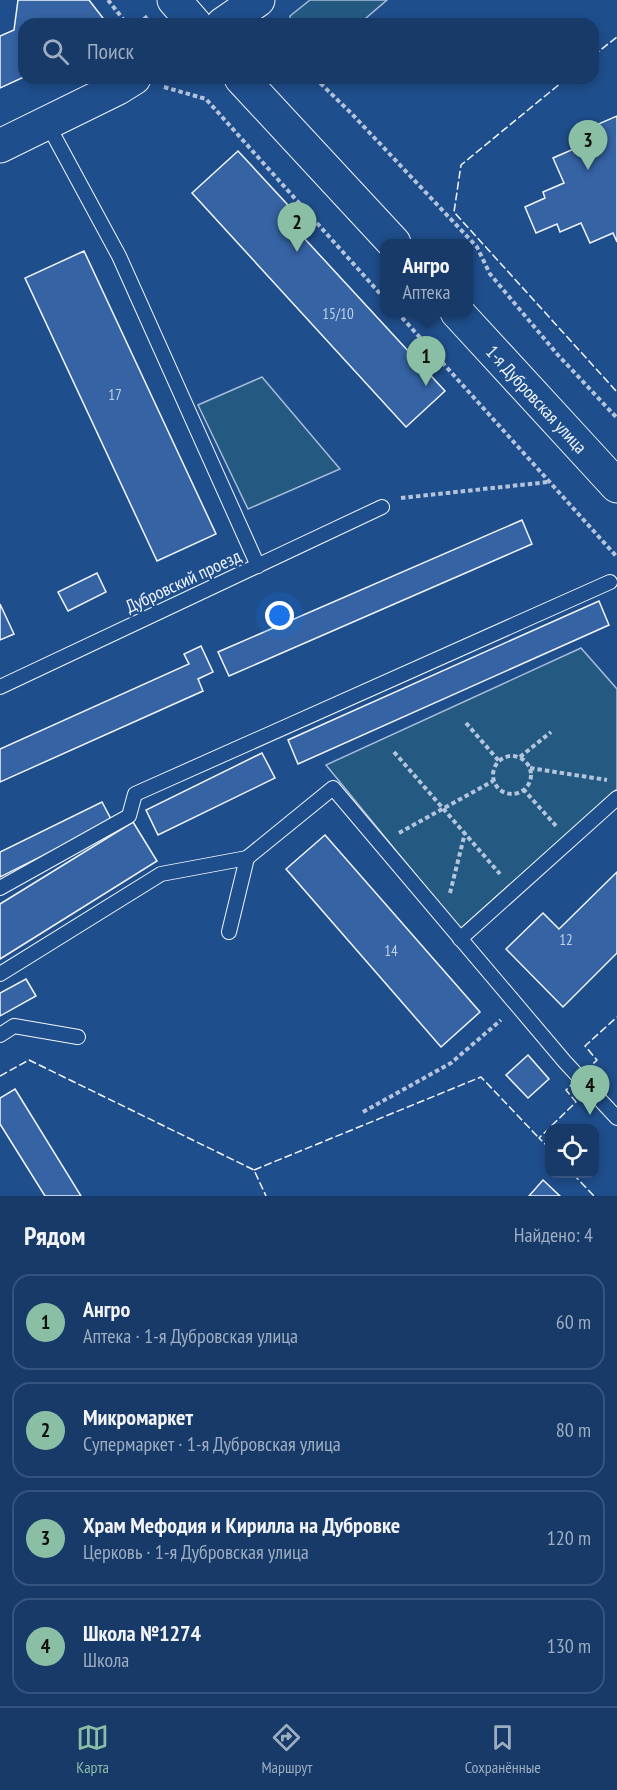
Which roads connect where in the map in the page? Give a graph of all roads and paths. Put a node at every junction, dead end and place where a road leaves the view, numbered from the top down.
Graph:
1 (108, 0) edge
2 (174, 0) edge
3 (258, 0) edge
4 (122, 18) edge
5 (190, 18) edge
6 (232, 18) edge
7 (138, 84) edge
8 (155, 84) edge
9 (247, 84) edge
10 (321, 84) edge
11 (47, 123) junction
12 (0, 146) edge
13 (390, 239) edge
14 (469, 239) edge
15 (473, 243) edge
16 (380, 294) edge
17 (401, 317) edge
18 (462, 317) edge
19 (617, 418) edge
20 (610, 479) edge
21 (549, 482) junction
22 (386, 503) joint
23 (617, 557) edge
24 (258, 566) junction
25 (610, 582) dead end
26 (0, 687) edge
27 (466, 723) dead end
28 (552, 732) dead end
29 (394, 752) dead end
30 (520, 757) junction
31 (499, 761) junction
32 (530, 768) junction
33 (493, 781) junction
34 (617, 781) edge
35 (523, 789) junction
36 (617, 798) edge
37 (443, 808) junction
38 (465, 834) junction
39 (569, 841) junction
40 (380, 844) junction
41 (247, 858) junction
42 (0, 888) edge
43 (514, 890) junction
44 (448, 900) dead end
45 (229, 932) dead end
46 (460, 939) junction
47 (0, 974) edge
48 (517, 1006) junction
49 (0, 1035) edge
50 (78, 1037) dead end
51 (363, 1112) dead end
52 (617, 1118) edge

1 - 4 path
2 - 5 main road
3 - 6 main road
7 - 11 main road
8 - 16 path
9 - 13 main road
10 - 14 path
11 - 12 main road
11 - 24 lane
15 - 19 path
17 - 21 path
18 - 20 main road, 1-я Дубровская улица
21 - 22 path
21 - 23 path
22 - 24 lane, Дубровский проезд
24 - 26 lane, Дубровский проезд
25 - 42 lane
27 - 31 path
28 - 30 path
29 - 37 path
30 - 31 path
30 - 32 path
31 - 33 path
32 - 34 path
32 - 35 path
33 - 35 path
33 - 37 path
35 - 39 path
36 - 39 lane
37 - 38 path
37 - 40 path
38 - 43 path
38 - 44 path
39 - 43 lane
40 - 41 lane
40 - 46 lane
41 - 45 lane
41 - 47 lane
43 - 46 lane
46 - 48 lane
48 - 51 path
48 - 52 lane
49 - 50 lane

